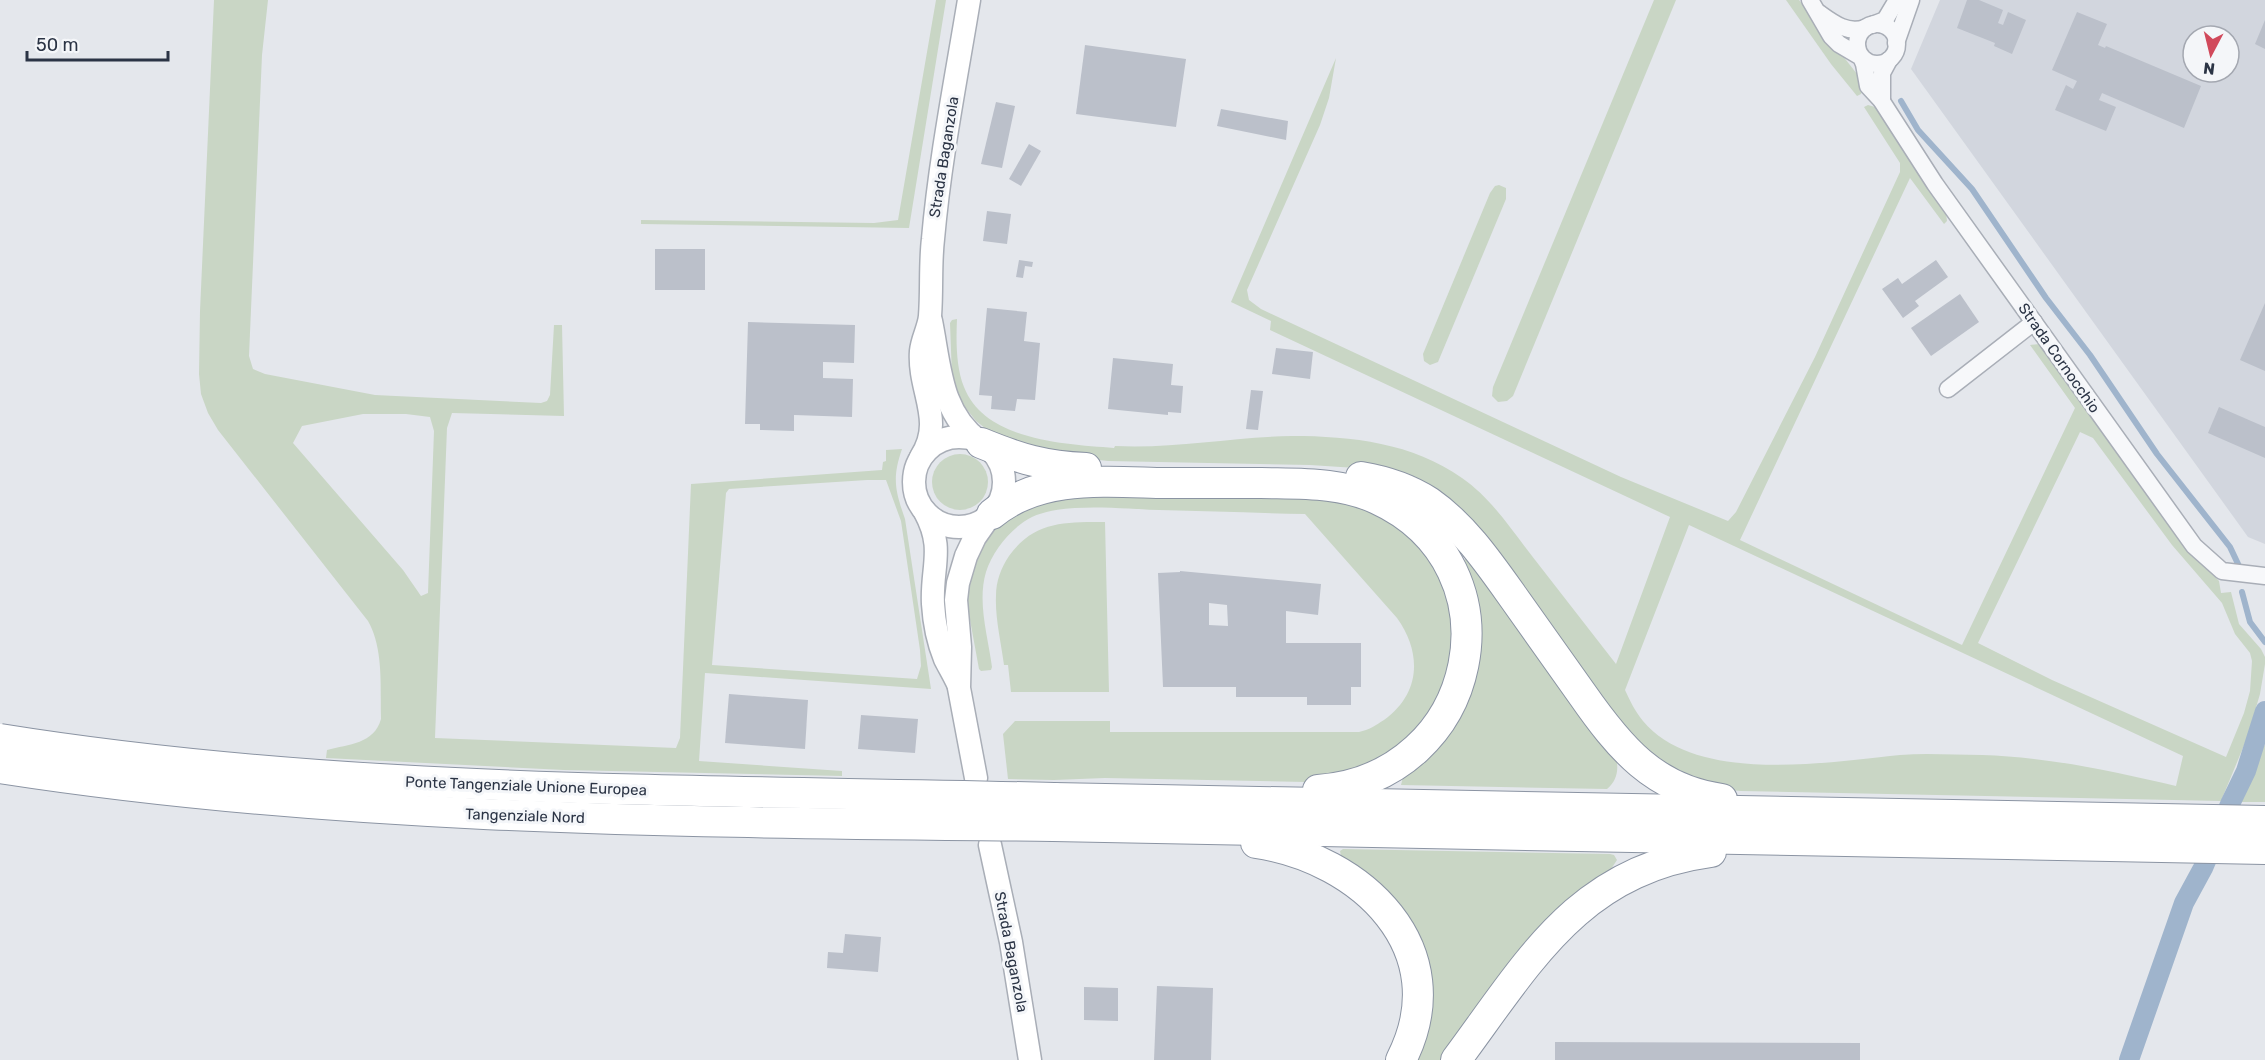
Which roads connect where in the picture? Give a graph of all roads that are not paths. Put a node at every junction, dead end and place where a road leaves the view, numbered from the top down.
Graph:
1 (969, 0) edge
2 (1898, 0) edge
3 (1911, 0) edge
4 (1814, 6) edge
5 (1868, 26) junction
6 (1896, 43) junction
7 (1861, 57) junction
8 (1889, 60) junction
9 (1882, 101) junction
10 (930, 315) junction
11 (2034, 322) junction
12 (1948, 389) dead end
13 (981, 443) junction
14 (921, 457) junction
15 (925, 512) junction
16 (992, 514) junction
17 (2265, 576) edge
18 (959, 688) junction
19 (0, 739) edge
20 (0, 768) edge
21 (976, 778) dead end
22 (1112, 799) junction
23 (1846, 813) junction
24 (1061, 817) junction
25 (2265, 821) edge
26 (1967, 844) junction
27 (990, 845) dead end
28 (2265, 849) edge
29 (1030, 1060) edge
30 (1401, 1060) edge
31 (1456, 1060) edge

1 - 10 main road, Strada Baganzola
2 - 5 street
3 - 6 street
4 - 5 street
4 - 7 street
5 - 6 street
5 - 7 street, Strada Cornocchio
6 - 8 street
7 - 8 street
7 - 9 street, Strada Cornocchio
8 - 9 street
9 - 11 street, Strada Cornocchio
10 - 13 main road, Strada Baganzola
10 - 14 main road, Strada Baganzola
11 - 12 street
11 - 17 street, Strada Cornocchio
13 - 14 main road
13 - 16 main road, Strada Baganzola
13 - 23 highway
14 - 15 main road, Strada Baganzola
15 - 16 main road
15 - 18 main road, Strada Baganzola
16 - 18 main road, Strada Baganzola
16 - 22 highway
18 - 21 main road, Strada Baganzola
19 - 24 highway, Ponte Tangenziale Unione Europea, bridge
20 - 24 highway, Tangenziale Nord, bridge
22 - 23 highway
22 - 24 highway
23 - 25 highway
24 - 26 highway
24 - 30 highway
26 - 28 highway
26 - 31 highway
27 - 29 main road, Strada Baganzola

